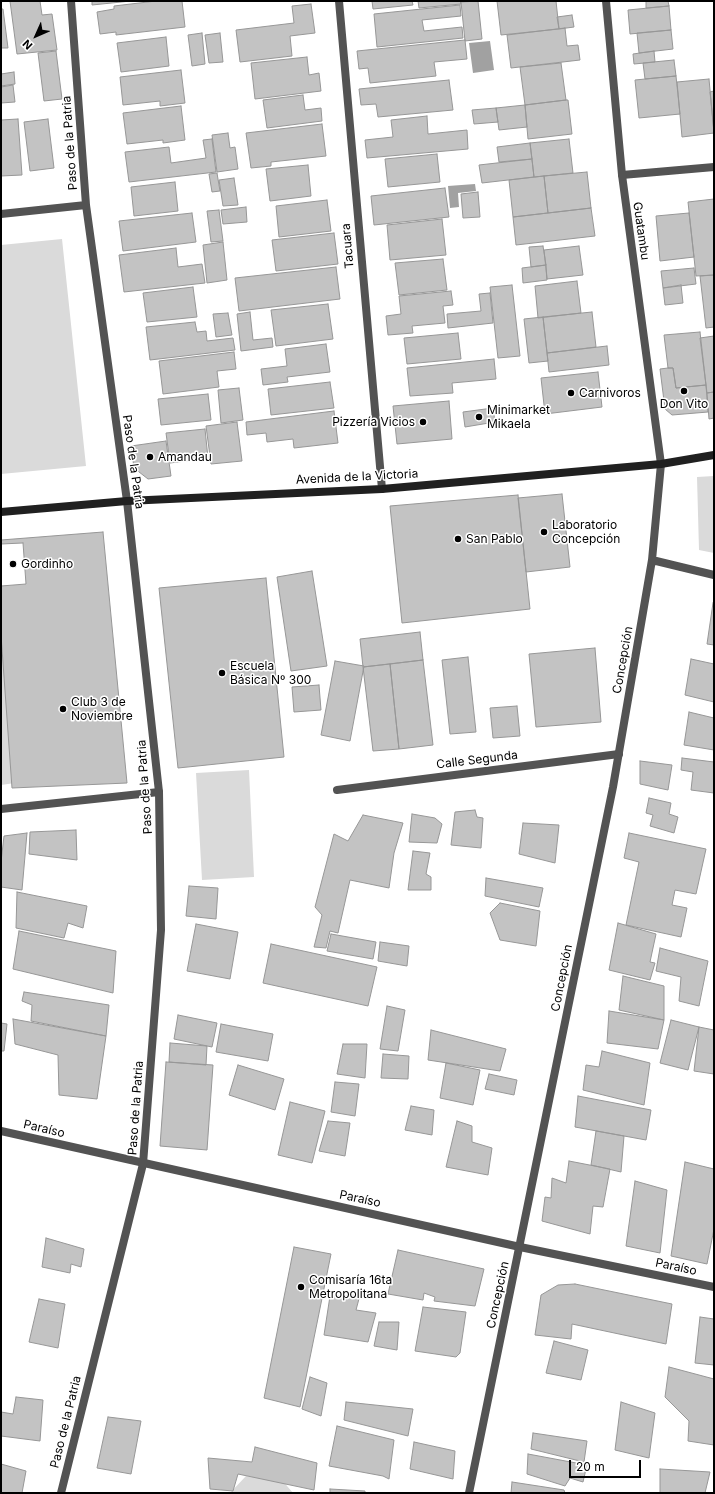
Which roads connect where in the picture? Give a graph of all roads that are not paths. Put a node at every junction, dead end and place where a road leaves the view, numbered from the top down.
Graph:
1 (71, 1) edge
2 (339, 1) edge
3 (606, 1) edge
4 (714, 167) edge
5 (622, 175) junction
6 (86, 205) junction
7 (1, 214) edge
8 (714, 455) edge
9 (660, 464) junction
10 (382, 489) junction
11 (127, 501) junction
12 (1, 512) edge
13 (652, 560) junction
14 (714, 575) edge
15 (620, 754) junction
16 (337, 790) dead end
17 (159, 792) junction
18 (1, 809) edge
19 (1, 1131) edge
20 (143, 1164) junction
21 (520, 1247) junction
22 (714, 1287) edge
23 (61, 1493) edge
24 (469, 1493) edge

1 - 6 street, Paso de la Patria
2 - 10 street, Tacuara
3 - 5 street, Guatambu
4 - 5 street
5 - 9 street, Guatambu
6 - 7 street
6 - 11 street, Paso de la Patria
8 - 9 main road, Avenida de la Victoria
9 - 10 main road, Avenida de la Victoria
9 - 13 street, Concepción
10 - 11 main road, Avenida de la Victoria
11 - 12 main road, Avenida de la Victoria
11 - 17 street, Paso de la Patria
13 - 14 street
13 - 15 street, Concepción
15 - 16 street, Calle Segunda
15 - 21 street, Concepción
17 - 18 street
17 - 20 street, Paso de la Patria
19 - 20 street, Paraíso
20 - 21 street, Paraíso
20 - 23 street, Paso de la Patria
21 - 22 street, Paraíso
21 - 24 street, Concepción

